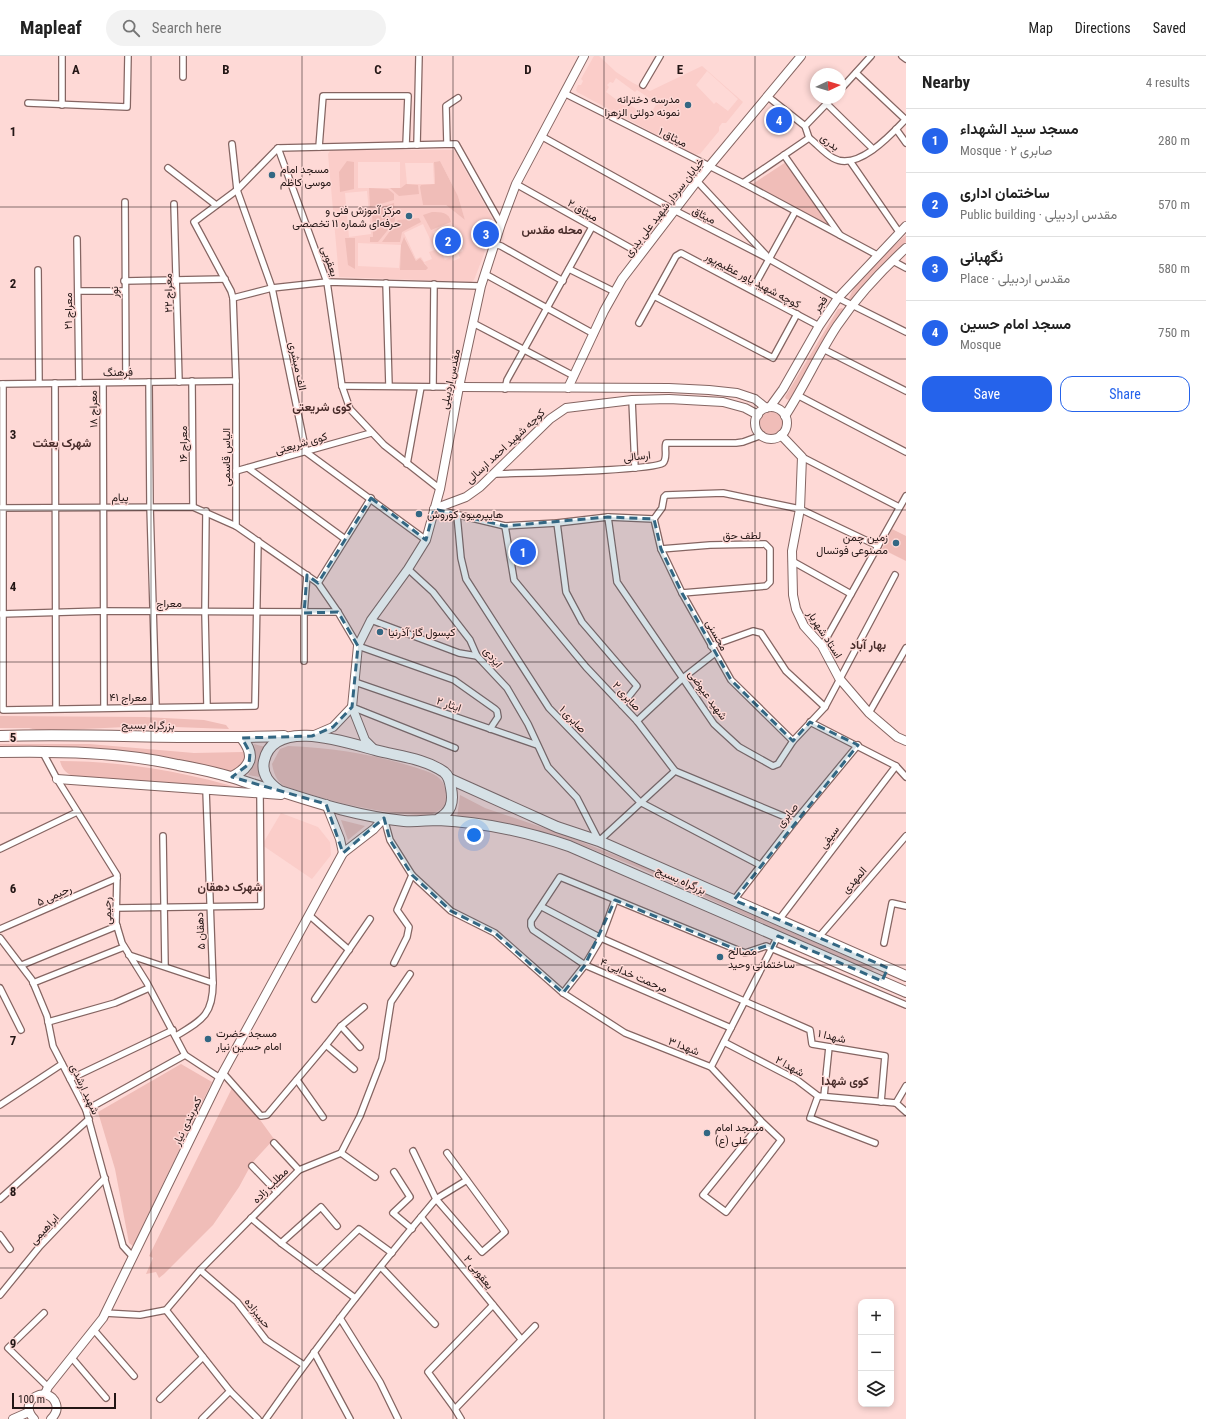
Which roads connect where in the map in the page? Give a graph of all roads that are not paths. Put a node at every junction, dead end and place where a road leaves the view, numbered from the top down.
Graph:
1 (62, 56) edge
2 (128, 56) edge
3 (183, 56) edge
4 (419, 56) edge
5 (584, 56) edge
6 (660, 56) edge
7 (801, 56) edge
8 (871, 56) edge
9 (902, 56) edge
10 (906, 59) edge
11 (856, 73) junction
12 (183, 77) dead end
13 (846, 84) edge
14 (643, 86) dead end
15 (564, 93) junction
16 (767, 96) junction
17 (458, 98) dead end
18 (28, 103) dead end
19 (827, 104) joint
20 (62, 106) junction
21 (906, 120) edge
22 (805, 126) junction
23 (896, 129) junction
24 (541, 136) junction
25 (809, 138) junction
26 (906, 143) edge
27 (232, 144) dead end
28 (447, 144) junction
29 (406, 145) junction
30 (417, 145) junction
31 (319, 147) junction
32 (278, 148) junction
33 (873, 149) junction
34 (784, 156) junction
35 (850, 161) junction
36 (708, 167) junction
37 (168, 168) dead end
38 (697, 181) junction
39 (743, 183) junction
40 (516, 184) junction
41 (237, 190) junction
42 (125, 202) dead end
43 (174, 204) dead end
44 (216, 205) junction
45 (674, 210) junction
46 (795, 212) junction
47 (501, 224) junction
48 (906, 226) edge
49 (592, 227) junction
50 (899, 232) junction
51 (841, 237) junction
52 (77, 239) dead end
53 (494, 244) junction
54 (906, 248) edge
55 (641, 254) junction
56 (877, 256) junction
57 (769, 259) junction
58 (892, 262) junction
59 (906, 268) edge
60 (569, 269) junction
61 (38, 270) dead end
62 (485, 274) junction
63 (225, 279) junction
64 (178, 280) junction
65 (124, 281) junction
66 (563, 281) junction
67 (327, 282) junction
68 (386, 283) junction
69 (434, 284) junction
70 (481, 286) junction
71 (272, 288) junction
72 (752, 290) junction
73 (78, 291) junction
74 (124, 291) junction
75 (615, 292) junction
76 (654, 296) junction
77 (232, 298) junction
78 (838, 298) junction
79 (852, 305) junction
80 (547, 308) junction
81 (797, 314) junction
82 (473, 323) junction
83 (639, 323) dead end
84 (819, 326) junction
85 (906, 332) edge
86 (594, 334) junction
87 (524, 349) junction
88 (823, 349) junction
89 (574, 376) junction
90 (192, 381) junction
91 (236, 381) junction
92 (126, 382) junction
93 (149, 382) junction
94 (179, 382) junction
95 (39, 383) junction
96 (55, 383) junction
97 (79, 383) junction
98 (103, 383) junction
99 (1, 384) edge
100 (342, 386) junction
101 (389, 386) junction
102 (420, 387) junction
103 (433, 387) junction
104 (459, 387) junction
105 (505, 388) junction
106 (568, 388) junction
107 (706, 390) junction
108 (906, 391) edge
109 (799, 396) junction
110 (632, 400) junction
111 (703, 401) junction
112 (768, 408) junction
113 (758, 415) junction
114 (786, 416) junction
115 (372, 433) junction
116 (762, 435) junction
117 (781, 435) junction
118 (306, 452) junction
119 (906, 452) edge
120 (802, 458) junction
121 (408, 464) junction
122 (248, 468) junction
123 (635, 468) junction
124 (236, 471) junction
125 (494, 474) junction
126 (440, 489) junction
127 (906, 496) edge
128 (371, 498) junction
129 (150, 506) junction
130 (55, 507) junction
131 (104, 507) junction
132 (193, 507) junction
133 (899, 507) junction
134 (1, 508) edge
135 (434, 509) junction
136 (800, 509) junction
137 (206, 511) junction
138 (457, 515) junction
139 (608, 517) junction
140 (654, 519) junction
141 (557, 523) junction
142 (236, 526) junction
143 (505, 526) junction
144 (345, 539) junction
145 (426, 540) junction
146 (258, 541) junction
147 (878, 546) junction
148 (661, 549) junction
149 (792, 561) junction
150 (408, 569) junction
151 (307, 575) junction
152 (895, 575) dead end
153 (318, 583) junction
154 (682, 593) junction
155 (851, 594) junction
156 (104, 611) junction
157 (55, 612) junction
158 (205, 612) junction
159 (256, 612) junction
160 (338, 612) junction
161 (154, 613) junction
162 (304, 613) junction
163 (2, 614) edge
164 (371, 620) junction
165 (358, 646) junction
166 (711, 646) junction
167 (822, 646) junction
168 (906, 648) edge
169 (715, 653) junction
170 (477, 656) junction
171 (304, 662) dead end
172 (683, 678) junction
173 (839, 678) junction
174 (355, 682) junction
175 (622, 705) junction
176 (207, 706) junction
177 (104, 707) junction
178 (156, 707) junction
179 (352, 707) junction
180 (825, 707) junction
181 (56, 708) junction
182 (869, 713) junction
183 (637, 721) junction
184 (810, 722) junction
185 (490, 729) junction
186 (0, 736) edge
187 (296, 736) junction
188 (312, 736) junction
189 (242, 738) junction
190 (793, 741) junction
191 (906, 741) edge
192 (537, 745) junction
193 (858, 745) junction
194 (455, 748) dead end
195 (375, 750) junction
196 (42, 751) junction
197 (0, 752) edge
198 (896, 766) junction
199 (675, 770) junction
200 (906, 777) edge
201 (232, 778) junction
202 (450, 778) junction
203 (57, 779) junction
204 (206, 790) junction
205 (280, 791) junction
206 (260, 794) junction
207 (293, 796) junction
208 (640, 802) junction
209 (326, 804) junction
210 (77, 812) junction
211 (384, 818) junction
212 (437, 820) junction
213 (794, 821) junction
214 (163, 836) dead end
215 (906, 836) edge
216 (599, 841) junction
217 (0, 849) edge
218 (343, 853) junction
219 (760, 865) junction
220 (412, 875) junction
221 (117, 878) junction
222 (615, 900) junction
223 (734, 900) junction
224 (906, 906) edge
225 (164, 907) junction
226 (209, 907) junction
227 (542, 907) junction
228 (116, 908) junction
229 (309, 916) junction
230 (370, 919) dead end
231 (778, 921) junction
232 (117, 926) junction
233 (0, 929) edge
234 (778, 936) junction
235 (600, 938) junction
236 (818, 938) junction
237 (1, 941) edge
238 (884, 943) dead end
239 (124, 947) junction
240 (772, 948) junction
241 (349, 950) junction
242 (129, 955) junction
243 (394, 964) dead end
244 (22, 965) junction
245 (585, 965) junction
246 (165, 966) junction
247 (888, 968) junction
248 (410, 974) dead end
249 (906, 974) edge
250 (882, 981) junction
251 (33, 983) junction
252 (213, 983) junction
253 (0, 988) edge
254 (149, 988) junction
255 (906, 992) edge
256 (563, 993) junction
257 (315, 999) dead end
258 (745, 1001) junction
259 (906, 1005) edge
260 (364, 1007) dead end
261 (48, 1022) junction
262 (341, 1026) junction
263 (732, 1028) junction
264 (21, 1030) dead end
265 (173, 1030) junction
266 (176, 1036) junction
267 (724, 1042) junction
268 (326, 1045) junction
269 (360, 1047) dead end
270 (829, 1047) junction
271 (185, 1055) junction
272 (62, 1064) junction
273 (711, 1067) junction
274 (354, 1069) dead end
275 (222, 1075) junction
276 (70, 1079) junction
277 (297, 1080) junction
278 (906, 1086) edge
279 (821, 1096) junction
280 (881, 1102) junction
281 (896, 1103) junction
282 (0, 1104) edge
283 (86, 1110) junction
284 (906, 1112) edge
285 (323, 1118) dead end
286 (89, 1119) junction
287 (762, 1122) junction
288 (274, 1143) dead end
289 (875, 1143) dead end
290 (413, 1151) dead end
291 (341, 1153) junction
292 (447, 1153) dead end
293 (252, 1166) dead end
294 (299, 1170) junction
295 (394, 1172) dead end
296 (375, 1177) dead end
297 (105, 1178) junction
298 (467, 1180) junction
299 (277, 1192) junction
300 (0, 1197) edge
301 (436, 1199) junction
302 (421, 1217) junction
303 (251, 1218) junction
304 (337, 1226) dead end
305 (412, 1229) junction
306 (0, 1235) edge
307 (281, 1243) junction
308 (10, 1249) dead end
309 (392, 1253) junction
310 (133, 1257) junction
311 (381, 1266) junction
312 (200, 1270) junction
313 (317, 1270) junction
314 (1, 1293) edge
315 (355, 1298) junction
316 (493, 1305) junction
317 (166, 1310) junction
318 (44, 1313) dead end
319 (105, 1314) junction
320 (340, 1318) junction
321 (435, 1324) dead end
322 (535, 1326) dead end
323 (94, 1330) junction
324 (522, 1339) junction
325 (314, 1352) junction
326 (203, 1357) junction
327 (72, 1358) junction
328 (304, 1365) junction
329 (134, 1376) dead end
330 (47, 1391) junction
331 (230, 1391) junction
332 (106, 1398) dead end
333 (160, 1399) dead end
334 (455, 1409) junction
335 (31, 1415) edge
336 (13, 1419) edge
337 (52, 1419) edge
338 (202, 1419) edge
339 (258, 1419) edge
340 (266, 1419) edge
341 (350, 1419) edge
342 (398, 1419) edge
343 (461, 1419) edge

1 - 20 street
2 - 20 street
3 - 12 street
4 - 30 street
5 - 15 main road, مقدس اردبیلی
6 - 14 street
7 - 16 main road, خیابان سردار شهید علی بدری
8 - 11 street
9 - 10 street
11 - 13 street
11 - 21 street
15 - 24 main road, مقدس اردبیلی
15 - 36 street, میثاق ۱
16 - 22 street
16 - 36 main road, خیابان سردار شهید علی بدری
17 - 28 street
18 - 20 street
19 - 22 street
19 - 33 street
21 - 23 street
22 - 25 street
23 - 26 street
23 - 33 street
24 - 40 main road, مقدس اردبیلی
24 - 45 street, میثاق
25 - 34 street, بدری
25 - 35 street, بدری
27 - 41 street, الف مبشری
28 - 30 street
28 - 47 street
29 - 30 street
29 - 31 street
29 - 31 street
31 - 32 street
32 - 41 street
32 - 67 street, یعقوبی
33 - 35 street
34 - 39 street, بدری
34 - 51 street
35 - 50 street
36 - 38 main road, خیابان سردار شهید علی بدری
36 - 39 street
37 - 44 street
38 - 45 main road, خیابان سردار شهید علی بدری
38 - 57 street
39 - 46 street
40 - 47 main road, مقدس اردبیلی
40 - 49 street, میثاق ۲
41 - 44 street
41 - 71 street, الف مبشری
42 - 65 street, نور
43 - 64 street, معراج ۲۲
44 - 63 street, الیاس قاسمی
45 - 55 main road, خیابان سردار شهید علی بدری
45 - 57 street, میثاق
46 - 51 street
46 - 57 street
47 - 53 main road, مقدس اردبیلی
48 - 50 main road, فجر
49 - 55 street, میثاق ۲
49 - 60 street
50 - 56 main road, فجر
51 - 56 street
52 - 73 street, معراج ۲۱
53 - 62 main road, مقدس اردبیلی
53 - 66 street
54 - 58 main road
55 - 75 main road, خیابان سردار شهید علی بدری
56 - 78 main road, فجر
57 - 72 street
57 - 78 street, میثاق
58 - 59 street
58 - 79 main road
60 - 66 street
60 - 75 street
61 - 95 street
62 - 70 main road, مقدس اردبیلی
62 - 80 street
63 - 64 street
63 - 77 street, الیاس قاسمی
64 - 65 street
64 - 94 street, معراج ۲۲
65 - 74 street, نور
66 - 80 street
67 - 68 street
67 - 71 street
67 - 100 street, یعقوبی
68 - 69 street
68 - 101 street
69 - 70 street
69 - 103 street
70 - 82 main road, مقدس اردبیلی
71 - 77 street
71 - 118 street, الف مبشری
72 - 76 street, کوچه شهید یاور عظیم‌پور
72 - 81 street, کوچه شهید یاور عظیم‌پور
73 - 74 street
73 - 97 street, معراج ۲۱
74 - 92 street, نور
75 - 86 main road, خیابان سردار شهید علی بدری
76 - 81 street
76 - 83 street
77 - 91 street, الیاس قاسمی
78 - 79 street, میثاق
78 - 84 main road, فجر
79 - 85 street, میثاق
79 - 88 main road
80 - 86 street
80 - 87 street
81 - 84 street, کوچه شهید یاور عظیم‌پور
82 - 87 street
82 - 104 main road, مقدس اردبیلی
84 - 112 main road, فجر
86 - 89 main road, خیابان سردار شهید علی بدری
87 - 89 street
87 - 105 street
88 - 108 street
88 - 109 main road
89 - 106 main road, خیابان سردار شهید علی بدری
90 - 91 street, فرهنگ
90 - 94 street, فرهنگ
90 - 132 street, معراج ۱۶
91 - 124 street, الیاس قاسمی
92 - 93 street, فرهنگ
92 - 98 street, فرهنگ
93 - 94 street, فرهنگ
93 - 129 street
95 - 96 street, فرهنگ
95 - 99 street, فرهنگ
96 - 97 street, فرهنگ
96 - 130 street
97 - 98 street, فرهنگ
98 - 131 street, معراج ۱۸
99 - 134 street
100 - 101 street
100 - 115 street, یعقوبی
101 - 102 street
102 - 103 street
102 - 121 street
103 - 104 street
104 - 105 main road
104 - 126 main road, مقدس اردبیلی
105 - 106 main road
106 - 107 main road
107 - 111 main road
107 - 112 main road
109 - 114 main road
109 - 119 street
110 - 111 main road, کوچه شهید احمد ارسالی
110 - 123 street
110 - 125 main road, کوچه شهید احمد ارسالی
111 - 113 main road, کوچه شهید احمد ارسالی
112 - 113 main road
112 - 114 main road
113 - 116 main road
114 - 117 main road
115 - 118 street, کوی شریعتی
115 - 121 street, یعقوبی
116 - 117 main road
116 - 123 street, ارسالی
117 - 120 main road
118 - 122 street, کوی شریعتی
118 - 128 street
120 - 133 street
120 - 136 main road, استاد شهریار
121 - 126 street, یعقوبی
122 - 124 street, کوی شریعتی
122 - 144 street
123 - 125 street, ارسالی
124 - 142 street, الیاس قاسمی
125 - 135 main road, کوچه شهید احمد ارسالی
126 - 135 main road, مقدس اردبیلی
127 - 133 street
128 - 144 street
128 - 145 street
129 - 131 street, پیام
129 - 132 street, پیام
129 - 161 street
130 - 131 street, پیام
130 - 134 street, پیام
130 - 157 street
131 - 156 street, معراج ۱۸
132 - 137 street, پیام
133 - 147 street
134 - 163 street
135 - 138 street
135 - 145 main road, مقدس اردبیلی
136 - 140 street
136 - 147 street
136 - 149 main road, استاد شهریار
137 - 142 street, پیام
137 - 158 street
138 - 143 street
138 - 208 street, صابری ۱
139 - 140 street
139 - 141 street
139 - 172 street, شهید عیوضی
140 - 148 street, محسنی
141 - 143 street
141 - 175 street
142 - 146 street
143 - 175 street, صابری ۲
144 - 153 street
145 - 150 main road, مقدس اردبیلی
146 - 151 street
146 - 159 street
147 - 155 street
148 - 154 street, محسنی
148 - 154 street, لطف حق
149 - 155 street
149 - 167 main road, استاد شهریار
150 - 164 main road, مقدس اردبیلی
150 - 170 street, ایزدی
151 - 153 street
151 - 162 street
152 - 173 street, شهید عیوضی
153 - 160 street
154 - 166 street, محسنی
155 - 167 street
156 - 157 street, معراج
156 - 161 street, معراج
156 - 177 street, معراج ۱۸
157 - 163 street, معراج
157 - 181 street
158 - 159 street, معراج
158 - 161 street, معراج
158 - 176 street
159 - 162 street, معراج
159 - 176 street, معراج ۴۱
160 - 162 street, معراج
160 - 165 street
161 - 178 street
162 - 171 street
163 - 181 street, معراج ۴۱
164 - 165 main road, مقدس اردبیلی
164 - 170 street
165 - 174 main road, مقدس اردبیلی
165 - 185 street
166 - 169 street, محسنی
166 - 180 street
167 - 173 main road, استاد شهریار
168 - 182 street
169 - 172 street
169 - 190 street, محسنی
170 - 192 street, ایزدی
172 - 183 street
172 - 190 street, شهید عیوضی
173 - 180 street, شهید عیوضی
173 - 182 main road, استاد شهریار
174 - 179 main road, مقدس اردبیلی
174 - 185 street, ایثار ۲
175 - 183 street, صابری ۲
176 - 178 street, معراج ۴۱
177 - 178 street, معراج ۴۱
177 - 181 street, معراج ۴۱
179 - 188 main road
179 - 194 street
179 - 195 main road
180 - 184 street, شهید عیوضی
182 - 191 main road, استاد شهریار
183 - 199 street, صابری ۲
184 - 190 street, شهید عیوضی
184 - 193 street
185 - 192 street, ایثار ۲
186 - 189 highway, بزرگراه بسیج
187 - 188 highway, بزرگراه بسیج
187 - 189 highway, بزرگراه بسیج
187 - 205 highway, بزرگراه بسیج
188 - 195 highway, بزرگراه بسیج
189 - 201 highway
192 - 216 street
193 - 198 street
193 - 213 street, صابری
195 - 202 highway, بزرگراه بسیج
196 - 197 highway, بزرگراه بسیج
196 - 201 highway, بزرگراه بسیج
196 - 203 street, رحیمی
198 - 200 street
198 - 231 street, سیفی
199 - 208 street
199 - 213 street, صابری ۲
201 - 205 highway, بزرگراه بسیج
202 - 212 highway
202 - 216 highway, بزرگراه بسیج
203 - 204 main road
203 - 210 street, رحیمی
204 - 206 main road
204 - 226 street, دهقان ۵
205 - 207 highway, بزرگراه بسیج
206 - 207 main road
206 - 226 street
207 - 209 highway, بزرگراه بسیج
208 - 216 street
208 - 219 street, صابری ۱
209 - 211 highway, بزرگراه بسیج
209 - 218 main road
210 - 217 street
210 - 221 street, رحیمی
211 - 212 highway, بزرگراه بسیج
211 - 218 main road
211 - 220 street, شهدا ۳
212 - 234 highway, بزرگراه بسیج
213 - 219 street, صابری
214 - 225 street
215 - 236 street, المهدی
216 - 223 highway, بزرگراه بسیج
218 - 229 main road, کمربندی نیار
219 - 223 street, صابری
220 - 243 street
220 - 256 street, شهدا ۳
221 - 228 street, رحیمی
221 - 233 street, رحیمی ۵
222 - 227 street
222 - 235 street
222 - 240 street
223 - 231 highway, بزرگراه بسیج
224 - 238 street
225 - 226 street
225 - 228 street
225 - 246 street
226 - 252 street, دهقان ۵
227 - 235 street
227 - 245 street, مرحمت خدایی ۴
228 - 232 street, رحیمی
229 - 241 street
229 - 275 main road, کمربندی نیار
230 - 241 street
231 - 236 highway, بزرگراه بسیج
232 - 239 street, رحیمی
232 - 244 street
234 - 240 street
234 - 250 highway, بزرگراه بسیج
235 - 245 street
235 - 258 street
236 - 247 highway, بزرگراه بسیج
237 - 244 street, شهید ارشدی
239 - 242 street, رحیمی
239 - 251 street
240 - 258 street
240 - 259 street
241 - 257 street
242 - 246 street
242 - 254 street, رحیمی
244 - 251 street, شهید ارشدی
245 - 256 street
245 - 263 street, مرحمت خدایی ۴
246 - 252 street
247 - 249 highway, بزرگراه بسیج
247 - 250 highway
248 - 291 street
250 - 255 highway, بزرگراه بسیج
251 - 261 street, شهید ارشدی
252 - 266 street, دهقان ۵
253 - 264 street
254 - 261 street
254 - 265 street, رحیمی
256 - 273 street, شهدا ۳
258 - 263 street
258 - 270 street, شهدا ۱
260 - 262 street
261 - 272 street, شهید ارشدی
262 - 268 street
262 - 269 street
263 - 267 street
265 - 266 street, رحیمی
265 - 276 street
266 - 271 street, رحیمی
267 - 273 street
267 - 279 street, شهدا ۲
268 - 274 street
268 - 277 street
270 - 279 street
270 - 280 street, شهدا ۱
271 - 275 street
271 - 283 street
272 - 276 street, شهید ارشدی
272 - 282 street
273 - 287 street, شهدا ۳
275 - 277 street
275 - 310 main road, کمربندی نیار
276 - 283 street, شهید ارشدی
277 - 285 street
278 - 281 street
279 - 280 street
279 - 289 street
280 - 281 street
281 - 284 street
283 - 286 street, شهید ارشدی
286 - 297 street, شهید ارشدی
286 - 300 street
287 - 287 street, شهدا ۳
288 - 294 street
290 - 301 street
291 - 294 street, مطلب زاده
291 - 296 street
292 - 298 street
293 - 299 street
294 - 299 street, مطلب زاده
295 - 305 street
297 - 310 street, شهید ارشدی
297 - 314 street, ابراهیمی
298 - 301 street
298 - 301 street
299 - 303 street, مطلب زاده
301 - 302 street
302 - 305 street
302 - 316 street, یعقوبی ۲
303 - 307 street
303 - 312 street, مطلب زاده
304 - 307 street
305 - 309 street
306 - 308 street
307 - 313 street
309 - 311 street
309 - 313 street
310 - 319 main road, کمربندی نیار
311 - 315 street
311 - 321 street
312 - 317 street, مطلب زاده
312 - 328 street, حبیبزاده
313 - 315 street
315 - 320 street
316 - 324 street, یعقوبی ۲
316 - 334 street
317 - 319 street
317 - 326 street
318 - 330 street
319 - 323 main road, کمربندی نیار
320 - 325 street
320 - 342 street
322 - 324 street
323 - 327 main road, کمربندی نیار
323 - 329 street
324 - 334 street
325 - 328 street
325 - 341 street
326 - 331 street
326 - 333 street
327 - 330 main road, کمربندی نیار
327 - 332 street
328 - 340 street
330 - 335 main road, کمربندی نیار
330 - 337 main road
331 - 338 street
331 - 339 street
334 - 343 street
335 - 336 main road

